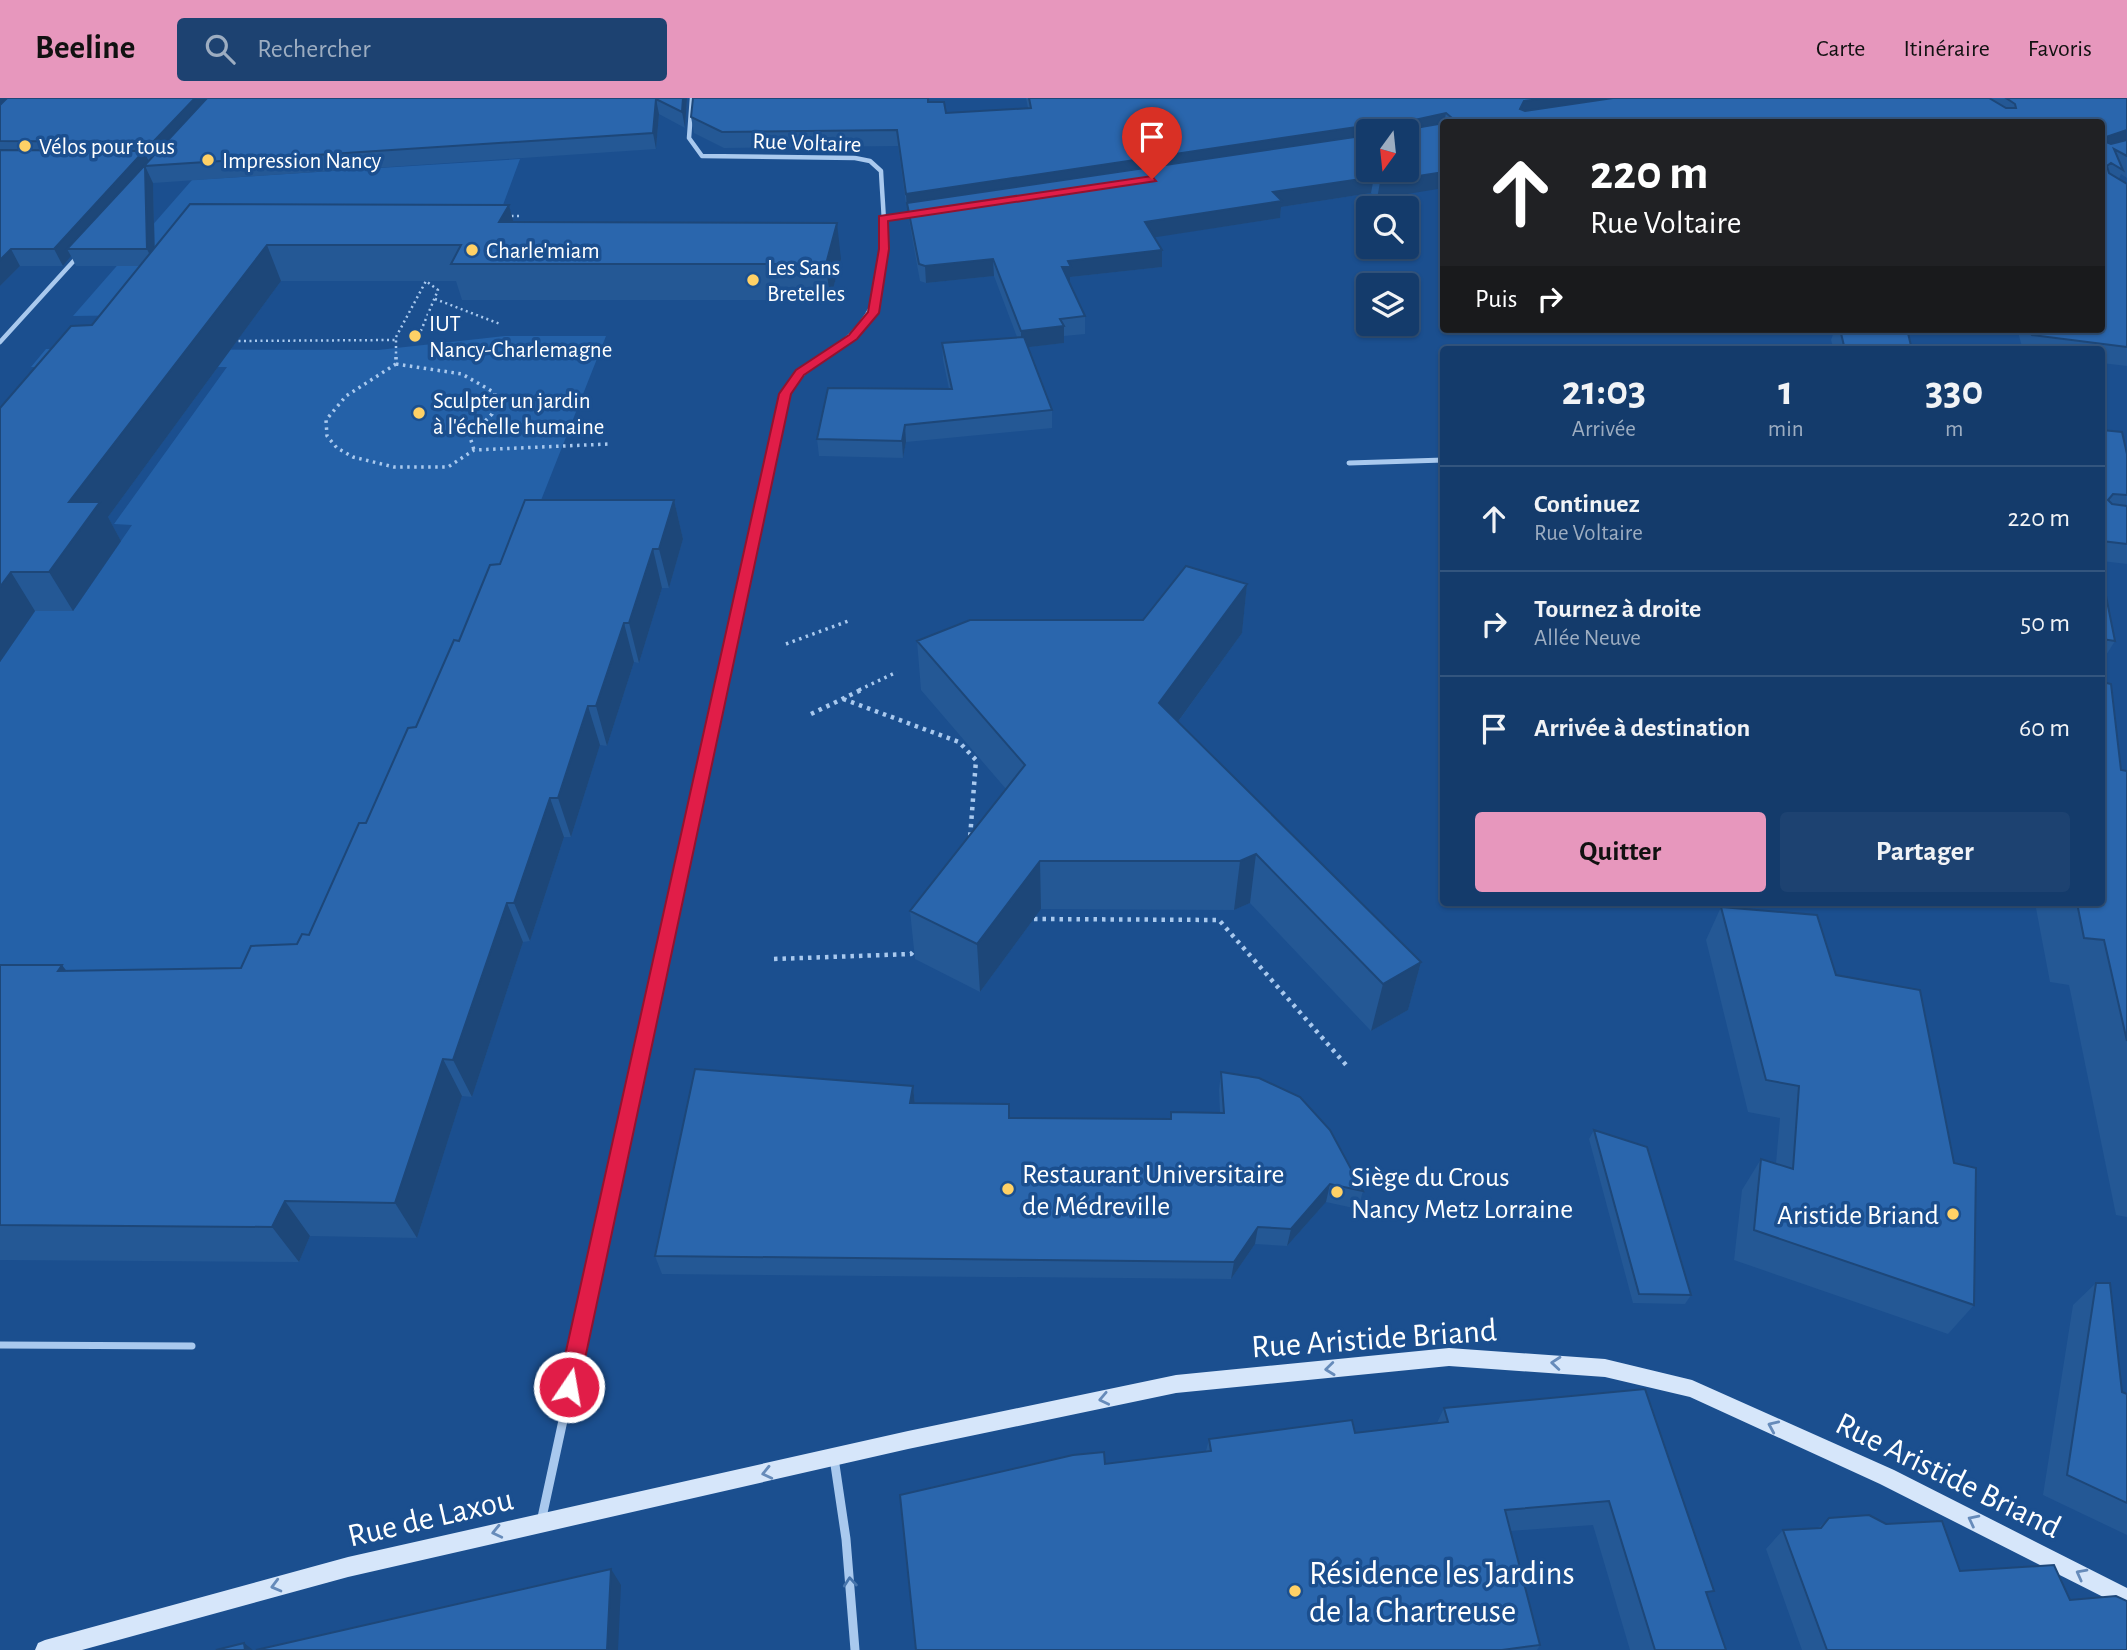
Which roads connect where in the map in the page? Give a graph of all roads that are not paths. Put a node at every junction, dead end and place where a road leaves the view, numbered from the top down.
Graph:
1 (692, 98) edge
2 (923, 214) edge
3 (883, 219) junction
4 (83, 251) edge
5 (0, 342) edge
6 (1440, 460) edge
7 (1349, 463) dead end
8 (0, 1345) edge
9 (192, 1346) dead end
10 (834, 1458) junction
11 (540, 1522) junction
12 (2127, 1599) edge
13 (45, 1650) edge
14 (855, 1650) edge

1 - 3 street, Rue Voltaire
2 - 3 street
3 - 11 street, Rue Voltaire
4 - 5 street
6 - 7 street
8 - 9 lane
10 -> 11 main road, Rue de Laxou
12 -> 10 main road, Rue Aristide Briand
14 -> 10 street
11 -> 13 main road, Rue de Laxou

